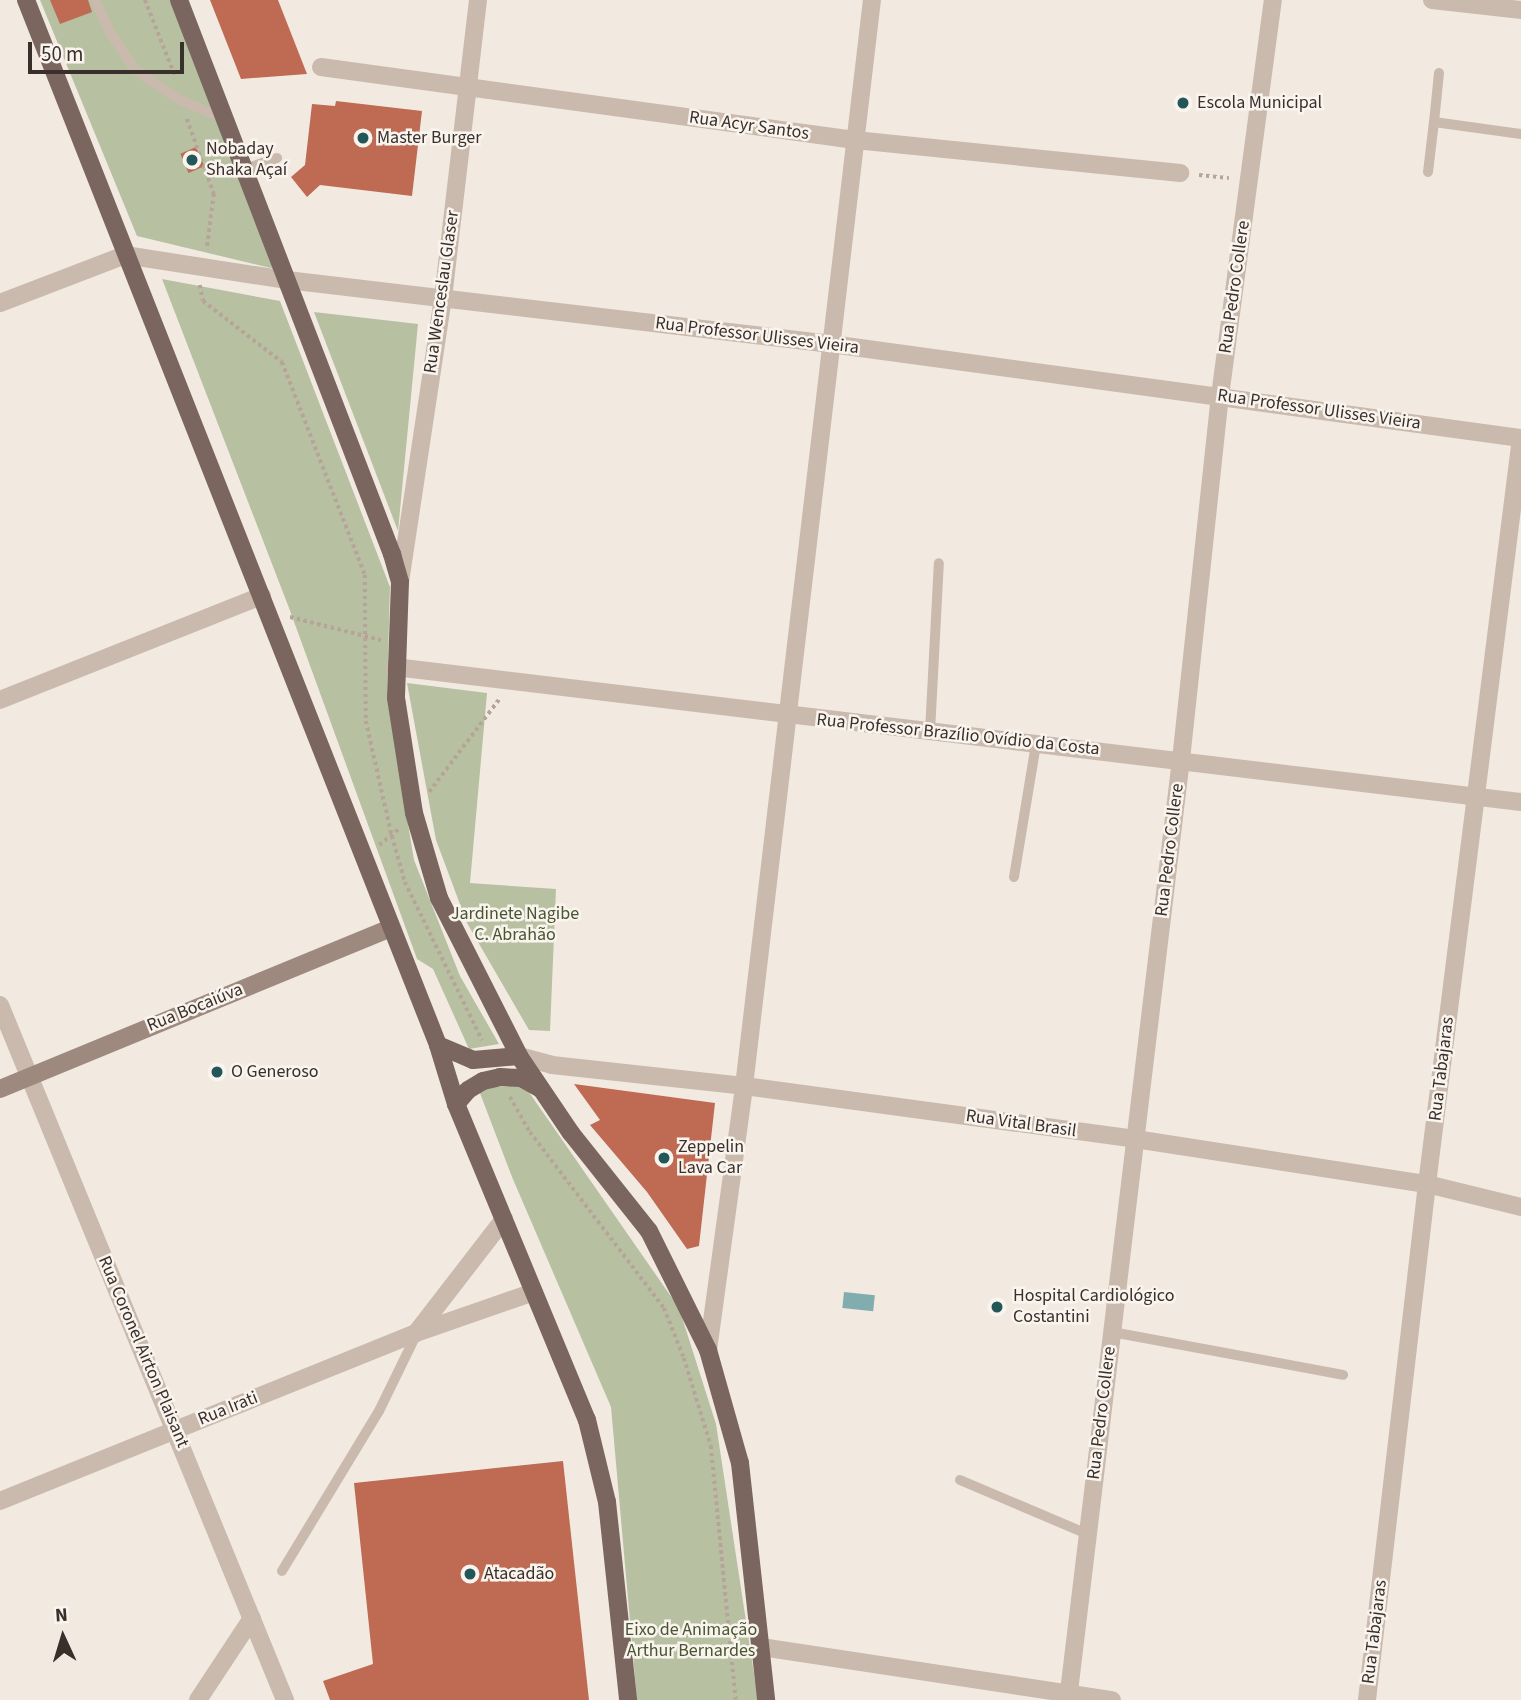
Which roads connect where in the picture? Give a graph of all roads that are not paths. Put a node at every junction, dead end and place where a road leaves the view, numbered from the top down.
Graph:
1 (26, 0) edge
2 (95, 0) edge
3 (179, 0) edge
4 (478, 0) edge
5 (872, 0) edge
6 (1273, 0) edge
7 (1432, 0) edge
8 (1521, 10) edge
9 (321, 67) dead end
10 (1439, 73) dead end
11 (468, 87) junction
12 (227, 119) junction
13 (1434, 122) junction
14 (1521, 134) edge
15 (855, 140) junction
16 (277, 158) dead end
17 (246, 169) junction
18 (1428, 172) dead end
19 (1180, 173) road end
20 (125, 255) junction
21 (288, 280) junction
22 (443, 298) junction
23 (0, 303) edge
24 (831, 344) junction
25 (1220, 396) junction
26 (1521, 438) edge
27 (939, 563) dead end
28 (400, 582) junction
29 (265, 604) junction
30 (395, 667) junction
31 (0, 700) edge
32 (787, 716) junction
33 (930, 732) junction
34 (1036, 744) junction
35 (1181, 760) junction
36 (1476, 797) junction
37 (1521, 803) edge
38 (1014, 877) dead end
39 (391, 928) junction
40 (0, 1005) edge
41 (438, 1045) junction
42 (519, 1056) junction
43 (29, 1077) junction
44 (744, 1086) junction
45 (538, 1088) junction
46 (0, 1089) edge
47 (456, 1104) junction
48 (1135, 1139) junction
49 (1427, 1184) junction
50 (1521, 1207) edge
51 (504, 1219) junction
52 (534, 1292) junction
53 (1112, 1332) junction
54 (416, 1333) junction
55 (708, 1350) junction
56 (1343, 1375) dead end
57 (175, 1430) junction
58 (960, 1480) dead end
59 (0, 1502) edge
60 (1087, 1534) junction
61 (282, 1572) dead end
62 (252, 1618) junction
63 (761, 1647) junction
64 (1068, 1697) edge
65 (198, 1700) edge
66 (285, 1700) edge
67 (628, 1700) edge
68 (766, 1700) edge
69 (1112, 1700) edge
70 (1367, 1700) edge

1 - 20 main road
2 - 12 lane
3 - 12 main road
4 - 11 street, Rua Wenceslau Glaser
5 - 15 street
6 - 25 street, Rua Pedro Collere
7 - 8 street
9 - 11 street, Rua Acyr Santos
10 - 13 lane
11 - 15 street, Rua Acyr Santos
11 - 22 street, Rua Wenceslau Glaser
12 - 17 main road
13 - 14 lane
13 - 18 lane
15 - 19 street, Rua Acyr Santos
15 - 24 street
16 - 17 lane
17 - 21 main road
20 - 21 street, Rua Professor Ulisses Vieira
20 - 23 street, Rua Professor Ulisses Vieira
20 - 29 main road
21 - 22 street, Rua Professor Ulisses Vieira
21 - 28 main road
22 - 24 street, Rua Professor Ulisses Vieira
22 - 28 street, Rua Wenceslau Glaser
24 - 25 street, Rua Professor Ulisses Vieira
24 - 32 street
25 - 26 street, Rua Professor Ulisses Vieira
25 - 35 street, Rua Pedro Collere
26 - 36 street, Rua Tabajaras
27 - 33 lane
28 - 30 main road
29 - 31 street
29 - 39 main road
30 - 32 street, Rua Professor Brazílio Ovídio da Costa
30 - 42 main road
32 - 33 street, Rua Professor Brazílio Ovídio da Costa
32 - 44 street
33 - 34 street, Rua Professor Brazílio Ovídio da Costa
34 - 35 street, Rua Professor Brazílio Ovídio da Costa
34 - 38 lane
35 - 36 street, Rua Professor Brazílio Ovídio da Costa
35 - 48 street, Rua Pedro Collere
36 - 37 street, Rua Professor Brazílio Ovídio da Costa
36 - 49 street, Rua Tabajaras
39 - 41 main road
39 - 43 main road, Rua Bocaiúva
40 - 43 street, Rua Coronel Airton Plaisant
41 - 42 main road
41 - 47 main road
42 - 44 street, Rua Vital Brasil
42 - 45 main road
43 - 46 main road, Rua Bocaiúva
43 - 57 street, Rua Coronel Airton Plaisant
44 - 48 street, Rua Vital Brasil
44 - 55 street
45 - 47 main road
45 - 55 main road
47 - 51 main road
48 - 49 street, Rua Vital Brasil
48 - 53 street, Rua Pedro Collere
49 - 50 street, Rua Vital Brasil
49 - 70 street, Rua Tabajaras
51 - 52 main road
51 - 54 street
52 - 54 street, Rua Irati
52 - 67 main road
53 - 56 lane
53 - 60 street, Rua Pedro Collere
54 - 57 street, Rua Irati
54 - 61 lane
55 - 63 main road
57 - 59 street, Rua Irati
57 - 62 street, Rua Coronel Airton Plaisant
58 - 60 lane
60 - 64 street, Rua Pedro Collere
62 - 65 street
62 - 66 street, Rua Coronel Airton Plaisant
63 - 64 street
63 - 68 main road
64 - 69 street

